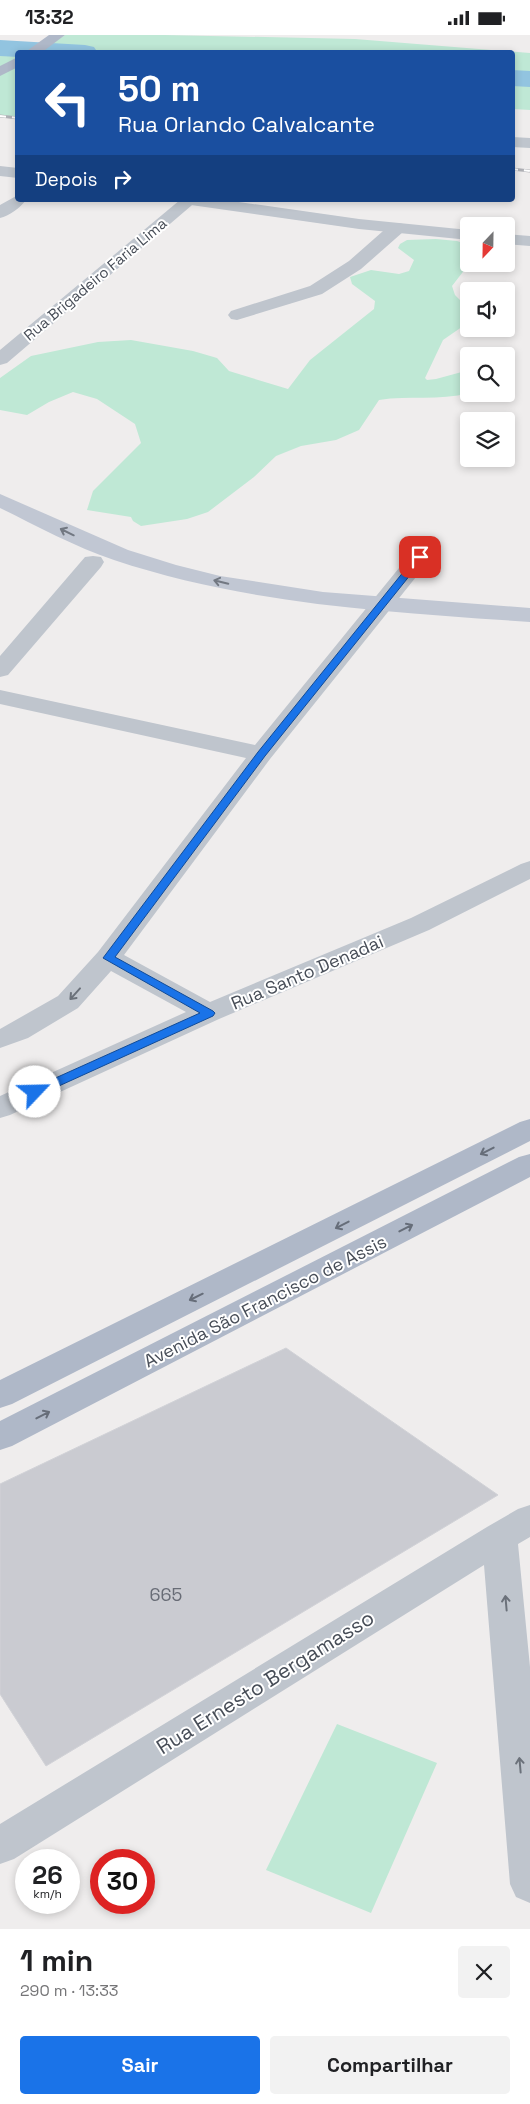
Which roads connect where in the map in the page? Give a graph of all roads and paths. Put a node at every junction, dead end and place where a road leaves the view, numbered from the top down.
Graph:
1 (53, 38) edge
2 (35, 50) edge
3 (15, 63) edge
4 (0, 72) edge
5 (515, 142) edge
6 (530, 143) edge
7 (0, 163) edge
8 (15, 166) edge
9 (0, 171) edge
10 (15, 173) edge
11 (15, 202) edge
12 (188, 202) edge
13 (205, 202) edge
14 (262, 202) edge
15 (0, 213) edge
16 (460, 226) edge
17 (397, 228) junction
18 (515, 232) edge
19 (530, 233) edge
20 (460, 234) edge
21 (515, 240) edge
22 (530, 241) edge
23 (237, 315) dead end
24 (0, 359) edge
25 (0, 500) edge
26 (0, 519) edge
27 (420, 557) dead end
28 (93, 562) junction
29 (376, 611) junction
30 (530, 615) edge
31 (530, 629) edge
32 (0, 670) edge
33 (0, 697) edge
34 (261, 754) junction
35 (530, 869) edge
36 (108, 958) junction
37 (209, 1013) junction
38 (0, 1039) edge
39 (0, 1108) edge
40 (530, 1129) edge
41 (530, 1164) edge
42 (0, 1395) edge
43 (0, 1437) edge
44 (515, 1528) edge
45 (0, 1846) edge
46 (530, 1884) edge

1 - 2 main road
3 - 4 main road
5 - 6 street
7 - 8 street
9 - 10 street
11 - 15 street
12 - 24 street, Rua Brigadeiro Faria Lima
13 - 17 street
14 - 16 street
17 - 20 street
17 - 23 street
18 - 19 street
21 - 22 street
29 -> 25 main road
26 - 28 main road
27 - 29 street
28 - 29 main road
28 - 32 street
29 - 30 main road
29 - 31 main road
29 - 34 street
33 - 34 street
34 - 36 street
35 - 37 street, Rua Santo Denadai
36 - 37 street
36 -> 38 street
37 - 39 street, Rua Santo Denadai
40 -> 42 main road, Avenida São Francisco de Assis
43 -> 41 main road, Avenida São Francisco de Assis
44 - 45 street, Rua Ernesto Bergamasso
46 -> 44 street

